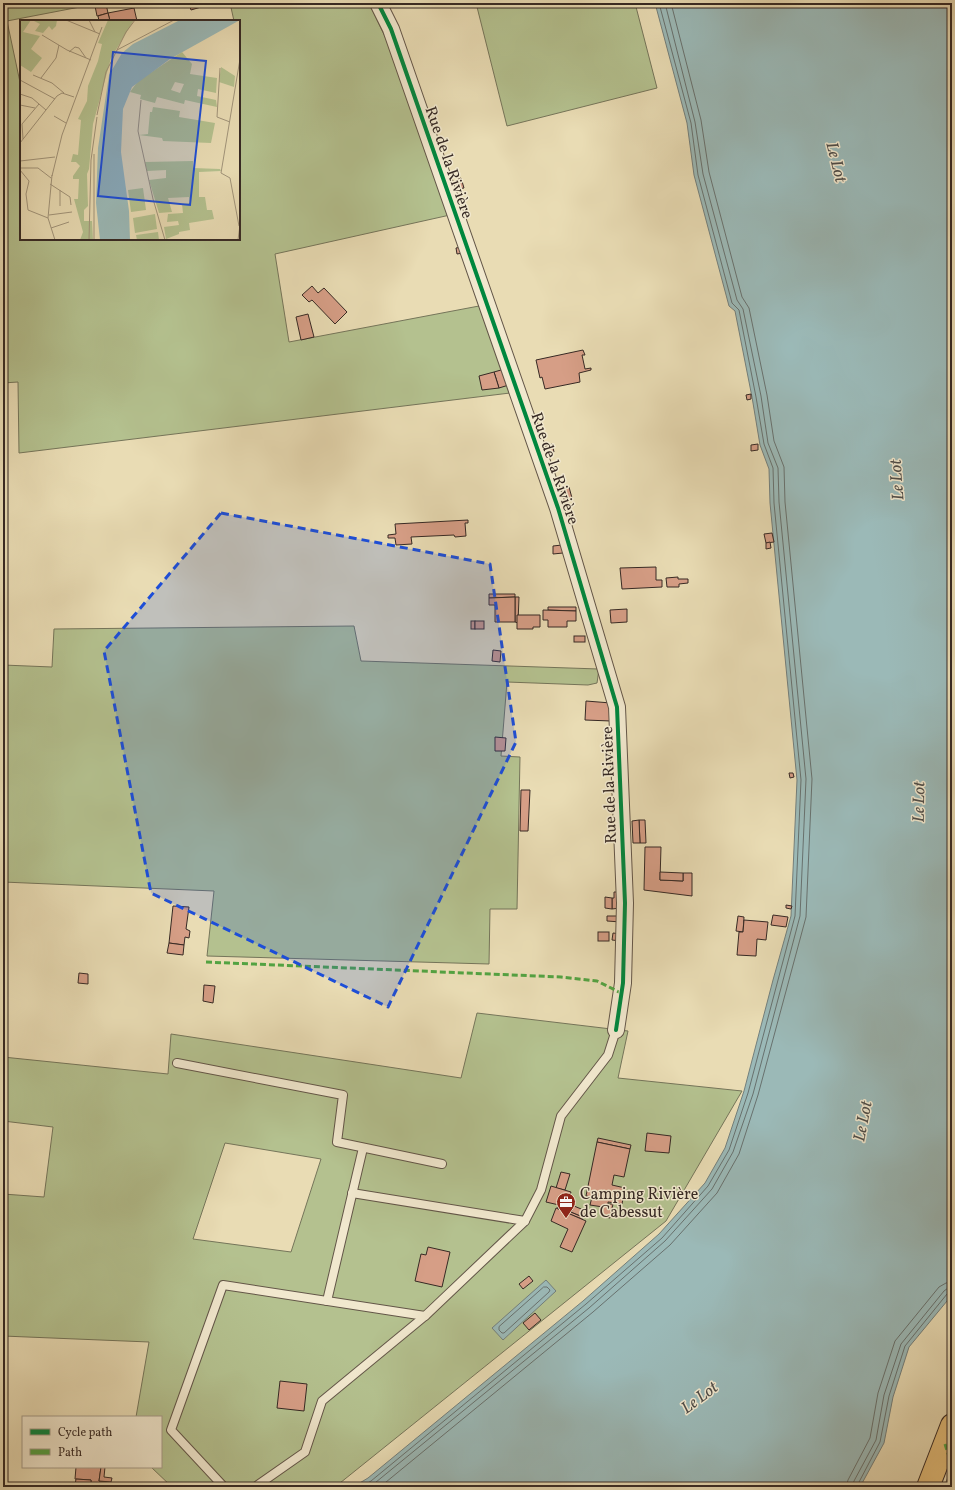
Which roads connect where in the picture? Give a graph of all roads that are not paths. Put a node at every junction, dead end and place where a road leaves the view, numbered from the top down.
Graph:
1 (378, 3) edge
2 (616, 1030) joint
3 (177, 1063) dead end
4 (363, 1148) junction
5 (442, 1164) dead end
6 (352, 1193) junction
7 (525, 1221) junction
8 (327, 1301) junction
9 (425, 1316) junction
10 (952, 1425) edge
11 (224, 1487) edge
12 (255, 1487) edge
13 (928, 1487) edge

1 - 2 street, Rue de la Rivière
2 - 7 lane
3 - 4 lane
4 - 5 lane
4 - 6 lane
6 - 7 lane
6 - 8 lane
7 - 9 lane
8 - 9 lane
8 - 11 lane
9 - 12 lane
10 - 13 main road

